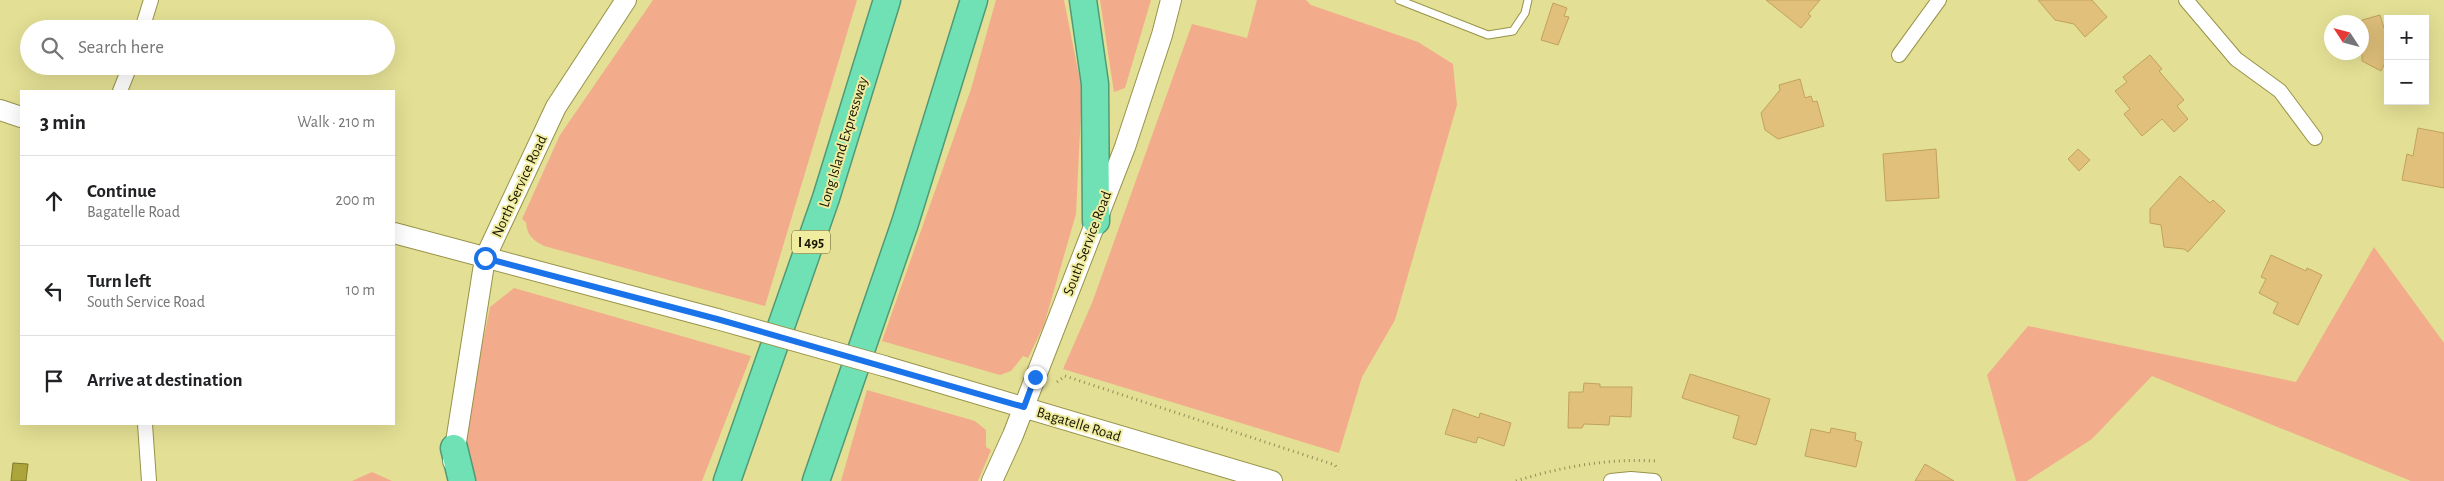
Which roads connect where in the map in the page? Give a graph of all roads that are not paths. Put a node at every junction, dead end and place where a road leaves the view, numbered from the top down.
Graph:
1 (151, 0) edge
2 (626, 0) edge
3 (887, 0) edge
4 (974, 0) edge
5 (1083, 0) edge
6 (1171, 0) edge
7 (1399, 0) edge
8 (1528, 0) edge
9 (1939, 0) edge
10 (2186, 0) edge
11 (145, 20) edge
12 (1899, 55) dead end
13 (126, 75) edge
14 (120, 90) edge
15 (0, 110) edge
16 (20, 117) edge
17 (2315, 138) dead end
18 (1096, 221) junction
19 (395, 233) edge
20 (485, 258) junction
21 (1024, 407) junction
22 (145, 425) edge
23 (454, 448) junction
24 (149, 481) edge
25 (452, 481) edge
26 (462, 481) edge
27 (728, 481) edge
28 (816, 481) edge
29 (992, 481) edge
30 (1272, 481) edge
31 (1611, 481) edge
32 (1654, 481) edge

1 - 11 street
2 - 20 main road, North Service Road
3 - 27 highway, Long Island Expressway / I 495
4 - 28 highway
5 - 18 highway
6 - 18 main road, South Service Road
7 - 8 lane
9 - 12 street
10 - 17 street
13 - 14 street
15 - 16 main road
18 - 21 main road, South Service Road
19 - 20 main road, Bagatelle Road
20 - 21 main road, Bagatelle Road, bridge
20 - 23 main road, North Service Road
21 - 29 main road, South Service Road
21 - 30 main road, Bagatelle Road
22 - 24 street
23 - 25 main road, North Service Road
23 - 26 highway
31 - 32 street

